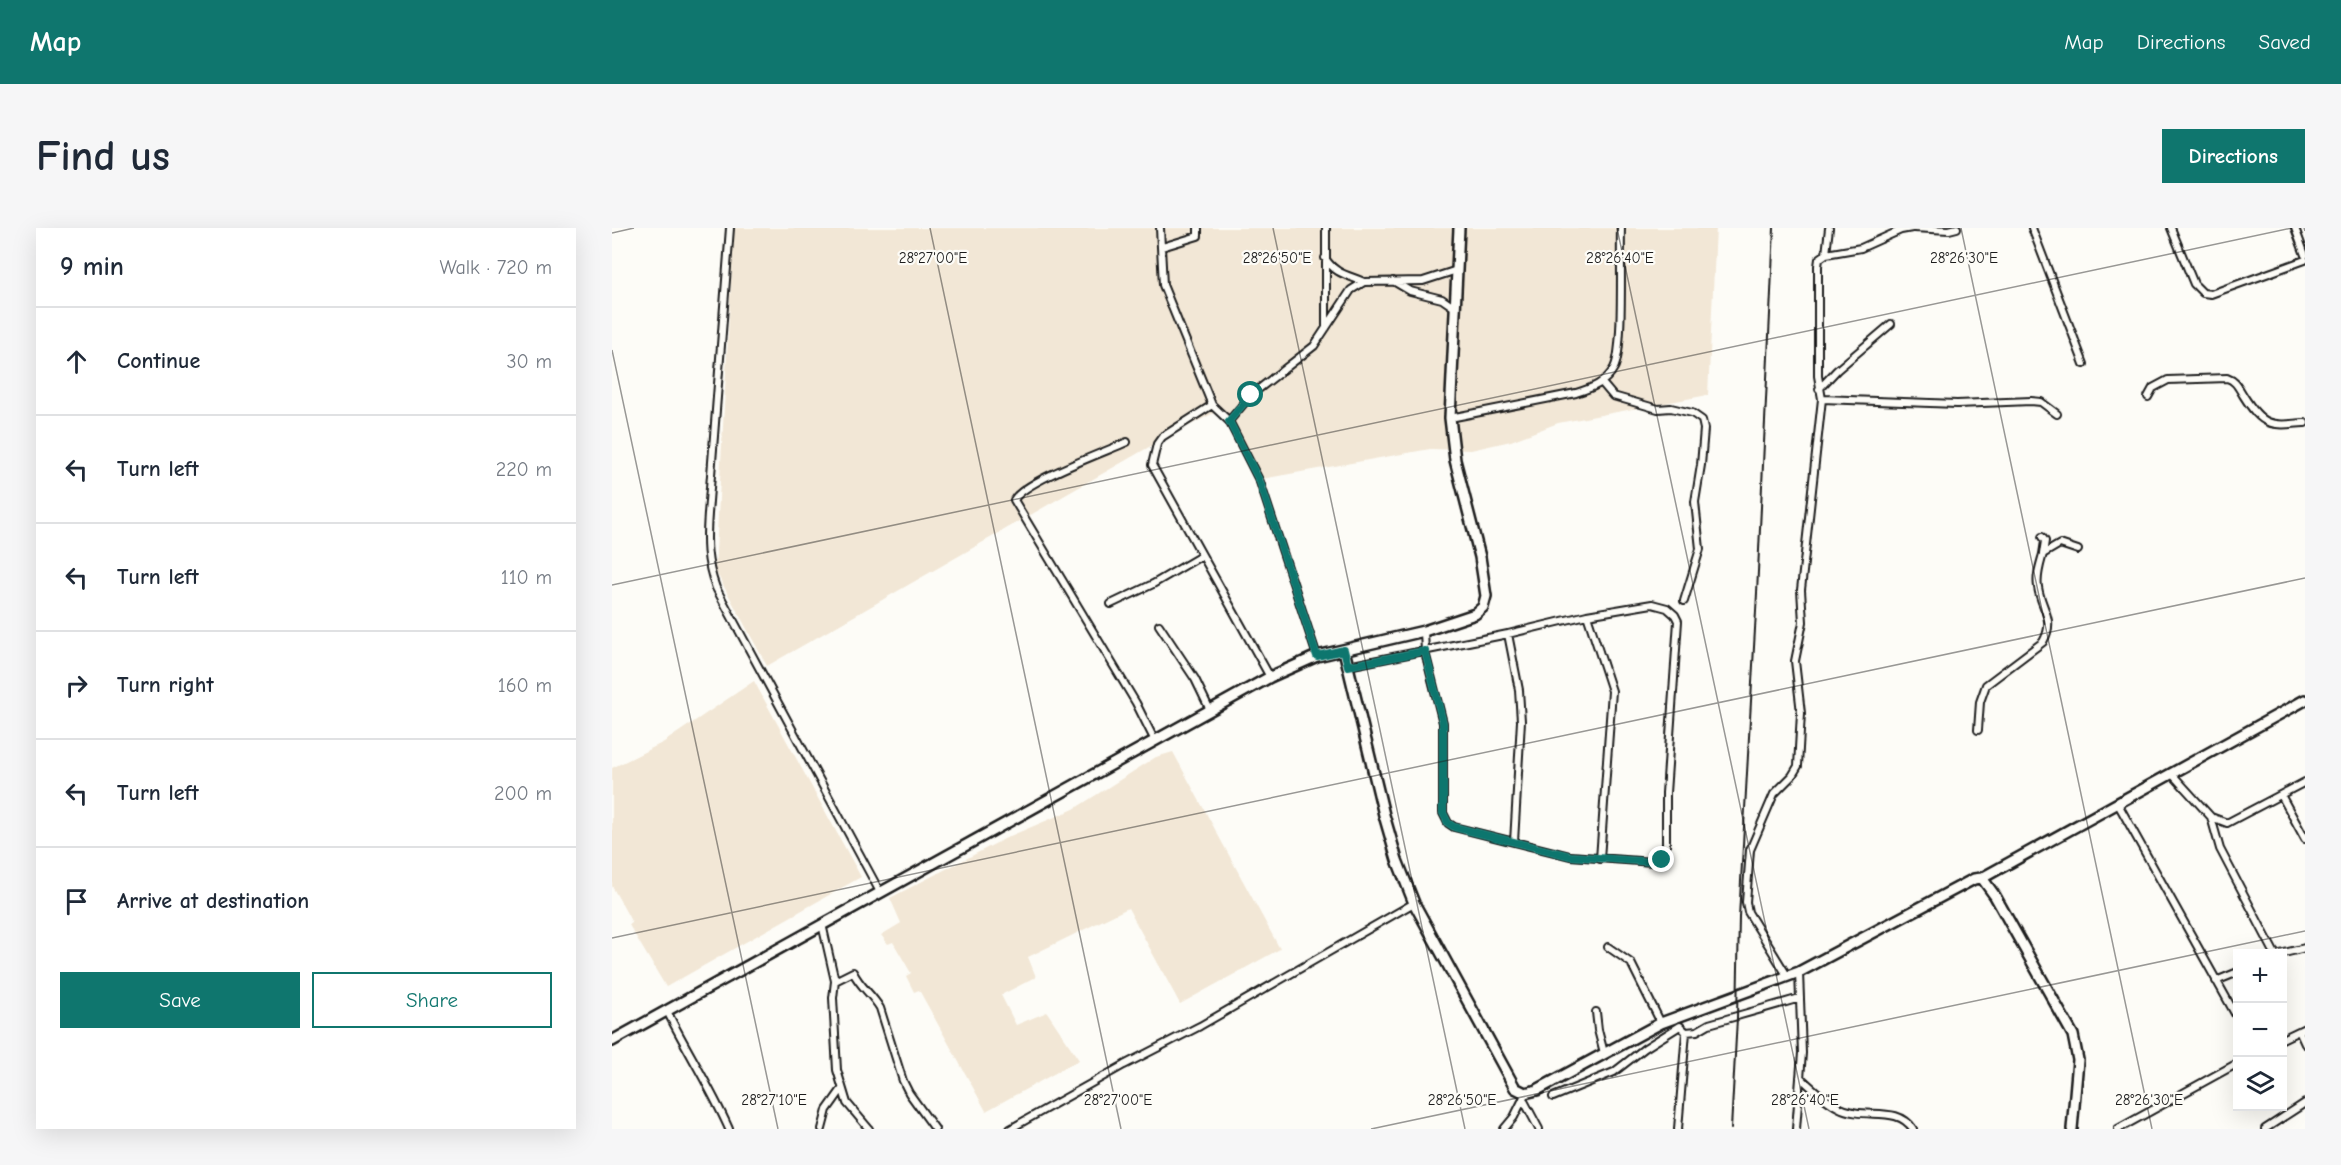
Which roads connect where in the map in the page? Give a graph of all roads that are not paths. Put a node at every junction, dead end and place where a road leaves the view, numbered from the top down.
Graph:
1 (730, 228) edge
2 (1160, 228) edge
3 (1198, 228) edge
4 (1326, 228) edge
5 (1459, 228) edge
6 (1621, 228) edge
7 (1828, 228) edge
8 (1913, 228) edge
9 (1957, 228) edge
10 (2032, 228) edge
11 (2171, 228) edge
12 (2295, 228) edge
13 (1162, 247) junction
14 (1826, 254) junction
15 (2305, 255) edge
16 (1325, 258) junction
17 (2305, 260) edge
18 (1457, 270) junction
19 (1392, 280) junction
20 (1364, 282) junction
21 (1455, 308) junction
22 (1891, 324) dead end
23 (1326, 328) junction
24 (2084, 364) dead end
25 (1602, 382) junction
26 (1819, 389) junction
27 (2148, 397) dead end
28 (1822, 399) junction
29 (1212, 405) junction
30 (2057, 414) dead end
31 (1450, 418) junction
32 (1229, 421) junction
33 (2305, 423) edge
34 (1127, 442) dead end
35 (2042, 537) dead end
36 (2078, 550) dead end
37 (2043, 554) junction
38 (1201, 556) junction
39 (1684, 601) dead end
40 (1111, 604) dead end
41 (1587, 615) junction
42 (1159, 625) dead end
43 (1424, 631) junction
44 (1508, 634) junction
45 (1344, 650) junction
46 (1425, 651) junction
47 (1317, 656) junction
48 (1348, 666) junction
49 (1270, 677) junction
50 (2305, 700) edge
51 (1210, 710) junction
52 (1978, 730) dead end
53 (1155, 741) junction
54 (2172, 774) junction
55 (2305, 782) edge
56 (2281, 795) junction
57 (2118, 804) junction
58 (2211, 817) junction
59 (2305, 839) edge
60 (1514, 842) junction
61 (1600, 859) junction
62 (1982, 878) junction
63 (880, 892) junction
64 (1414, 903) junction
65 (822, 924) junction
66 (1608, 947) dead end
67 (2305, 948) edge
68 (2272, 949) edge
69 (2287, 952) edge
70 (1799, 972) junction
71 (2233, 974) edge
72 (1788, 977) junction
73 (836, 981) junction
74 (2216, 981) junction
75 (1800, 998) junction
76 (2233, 1010) edge
77 (667, 1011) junction
78 (1596, 1012) dead end
79 (1661, 1023) junction
80 (2302, 1029) edge
81 (1686, 1032) junction
82 (2287, 1037) edge
83 (612, 1041) edge
84 (2305, 1044) edge
85 (1604, 1053) junction
86 (2233, 1066) edge
87 (1800, 1077) junction
88 (842, 1089) junction
89 (1524, 1096) junction
90 (1553, 1097) dead end
91 (2305, 1103) edge
92 (2267, 1128) edge
93 (729, 1129) edge
94 (822, 1129) edge
95 (869, 1129) edge
96 (935, 1129) edge
97 (1010, 1129) edge
98 (1504, 1129) edge
99 (1539, 1129) edge
100 (1678, 1129) edge
101 (1796, 1129) edge
102 (1913, 1129) edge
103 (2072, 1129) edge
104 (2118, 1129) edge

1 - 63 street
2 - 13 street
3 - 13 street
4 - 16 street
5 - 18 street
6 - 25 street
7 - 14 street
8 - 9 street
8 - 14 street
10 - 24 street
11 - 17 street
12 - 15 street
13 - 29 street
14 - 26 street
16 - 20 street
16 - 23 street
18 - 19 street
18 - 21 street
19 - 20 street
19 - 21 street
20 - 23 street
21 - 31 street
22 - 26 street
23 - 32 street
25 - 31 street
25 - 39 street
26 - 28 street
27 - 33 street
28 - 30 street
28 - 72 street
29 - 32 street
29 - 38 street
31 - 43 street
32 - 47 street
34 - 53 street
35 - 37 street
36 - 37 street
37 - 52 street
38 - 40 street
38 - 49 street
41 - 44 street
41 - 61 street
41 - 61 street
42 - 51 street
43 - 45 street
43 - 46 street
44 - 46 street
44 - 60 street
45 - 47 street
45 - 48 street
46 - 48 street
46 - 60 street
47 - 49 street
48 - 64 street
49 - 51 street
50 - 54 street
51 - 53 street
53 - 63 street
54 - 57 street
54 - 58 street
55 - 56 street
56 - 58 street
56 - 59 street
57 - 62 street
57 - 74 street
58 - 68 street
60 - 61 street
62 - 70 street
62 - 103 street
63 - 65 street
64 - 89 street
64 - 97 street
65 - 73 street
65 - 77 street
66 - 79 street
67 - 69 street
70 - 72 street
70 - 75 street
71 - 74 street
72 - 79 street
73 - 88 street
73 - 96 street
74 - 76 street
75 - 81 street
75 - 87 street
77 - 83 street
77 - 93 street
78 - 85 street
79 - 85 street
80 - 82 street
80 - 84 street
81 - 90 street
81 - 100 street
85 - 89 street
86 - 104 street
87 - 101 street
87 - 102 street
88 - 94 street
88 - 95 street
89 - 98 street
89 - 99 street
91 - 92 street

